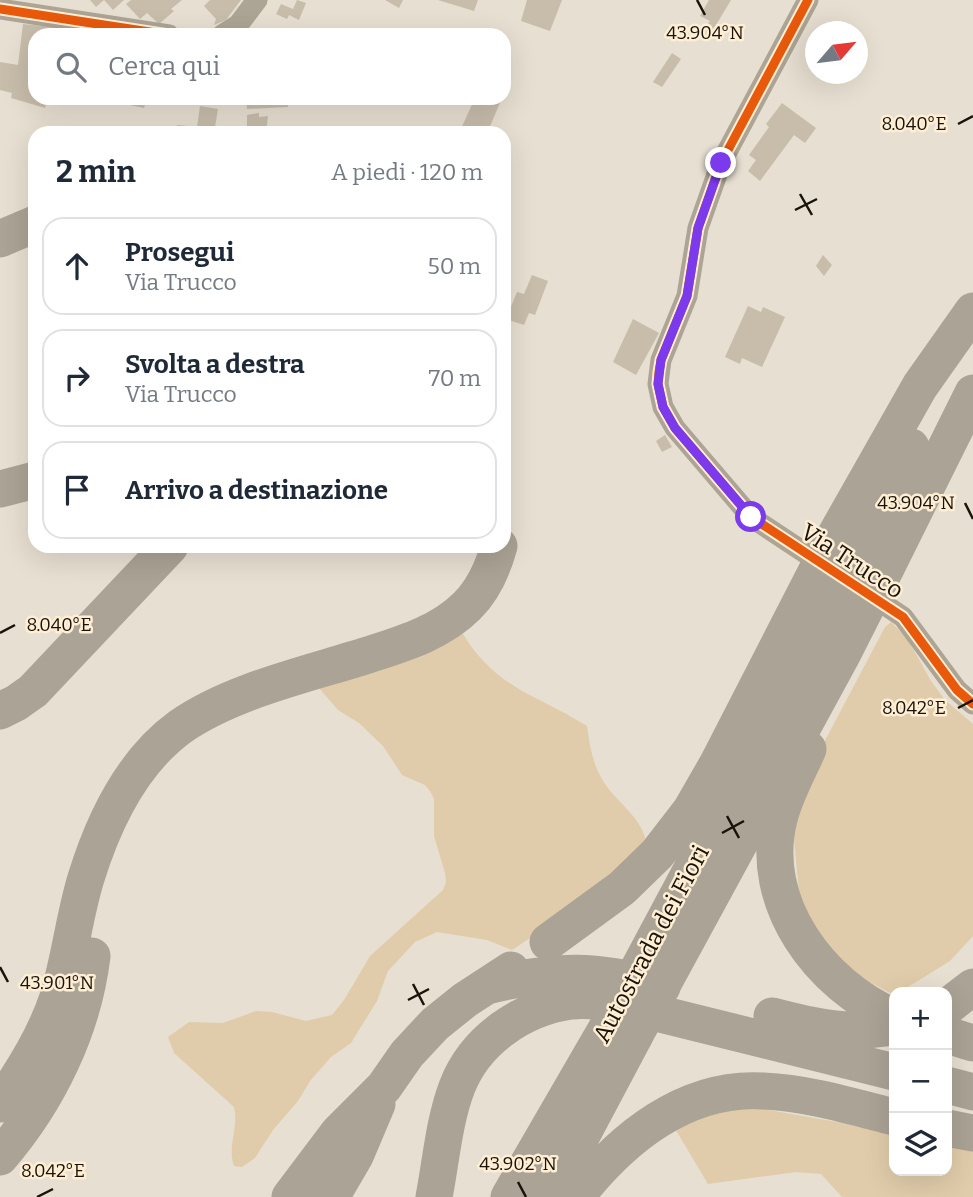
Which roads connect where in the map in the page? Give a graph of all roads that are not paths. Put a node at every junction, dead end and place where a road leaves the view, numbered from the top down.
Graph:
1 (257, 0) edge
2 (808, 0) edge
3 (6, 10) edge
4 (123, 28) edge
5 (234, 28) edge
6 (28, 227) edge
7 (0, 239) edge
8 (973, 312) edge
9 (973, 393) edge
10 (28, 482) edge
11 (0, 489) edge
12 (163, 553) edge
13 (496, 553) edge
14 (858, 556) junction
15 (842, 654) junction
16 (973, 704) edge
17 (0, 711) edge
18 (105, 830) junction
19 (491, 985) junction
20 (973, 988) edge
21 (952, 1003) edge
22 (889, 1015) edge
23 (889, 1028) edge
24 (622, 1031) junction
25 (952, 1037) edge
26 (973, 1043) edge
27 (889, 1071) edge
28 (952, 1086) edge
29 (384, 1087) junction
30 (973, 1092) edge
31 (0, 1104) edge
32 (889, 1116) edge
33 (952, 1129) edge
34 (973, 1133) edge
35 (0, 1157) edge
36 (290, 1197) edge
37 (331, 1197) edge
38 (434, 1197) edge
39 (509, 1197) edge
40 (549, 1197) edge
41 (576, 1197) edge

1 - 5 street
2 - 16 street, Via Trucco
3 - 4 street
6 - 7 highway
8 - 14 highway, Autostrada dei Fiori
9 - 14 highway, Autostrada dei Fiori
10 - 11 highway
12 - 17 highway
13 - 18 highway
14 - 15 highway, Autostrada dei Fiori, bridge
14 - 19 highway, bridge
14 - 24 highway, Autostrada dei Fiori, bridge
15 - 22 highway, bridge
15 - 24 highway, Autostrada dei Fiori, bridge
18 - 31 highway
18 - 35 highway
19 - 23 highway
19 - 29 highway
20 - 21 highway
24 - 39 highway, Autostrada dei Fiori
24 - 40 highway, Autostrada dei Fiori
25 - 26 highway
27 - 38 highway
28 - 30 highway
29 - 36 highway
29 - 37 highway
32 - 41 highway
33 - 34 highway

